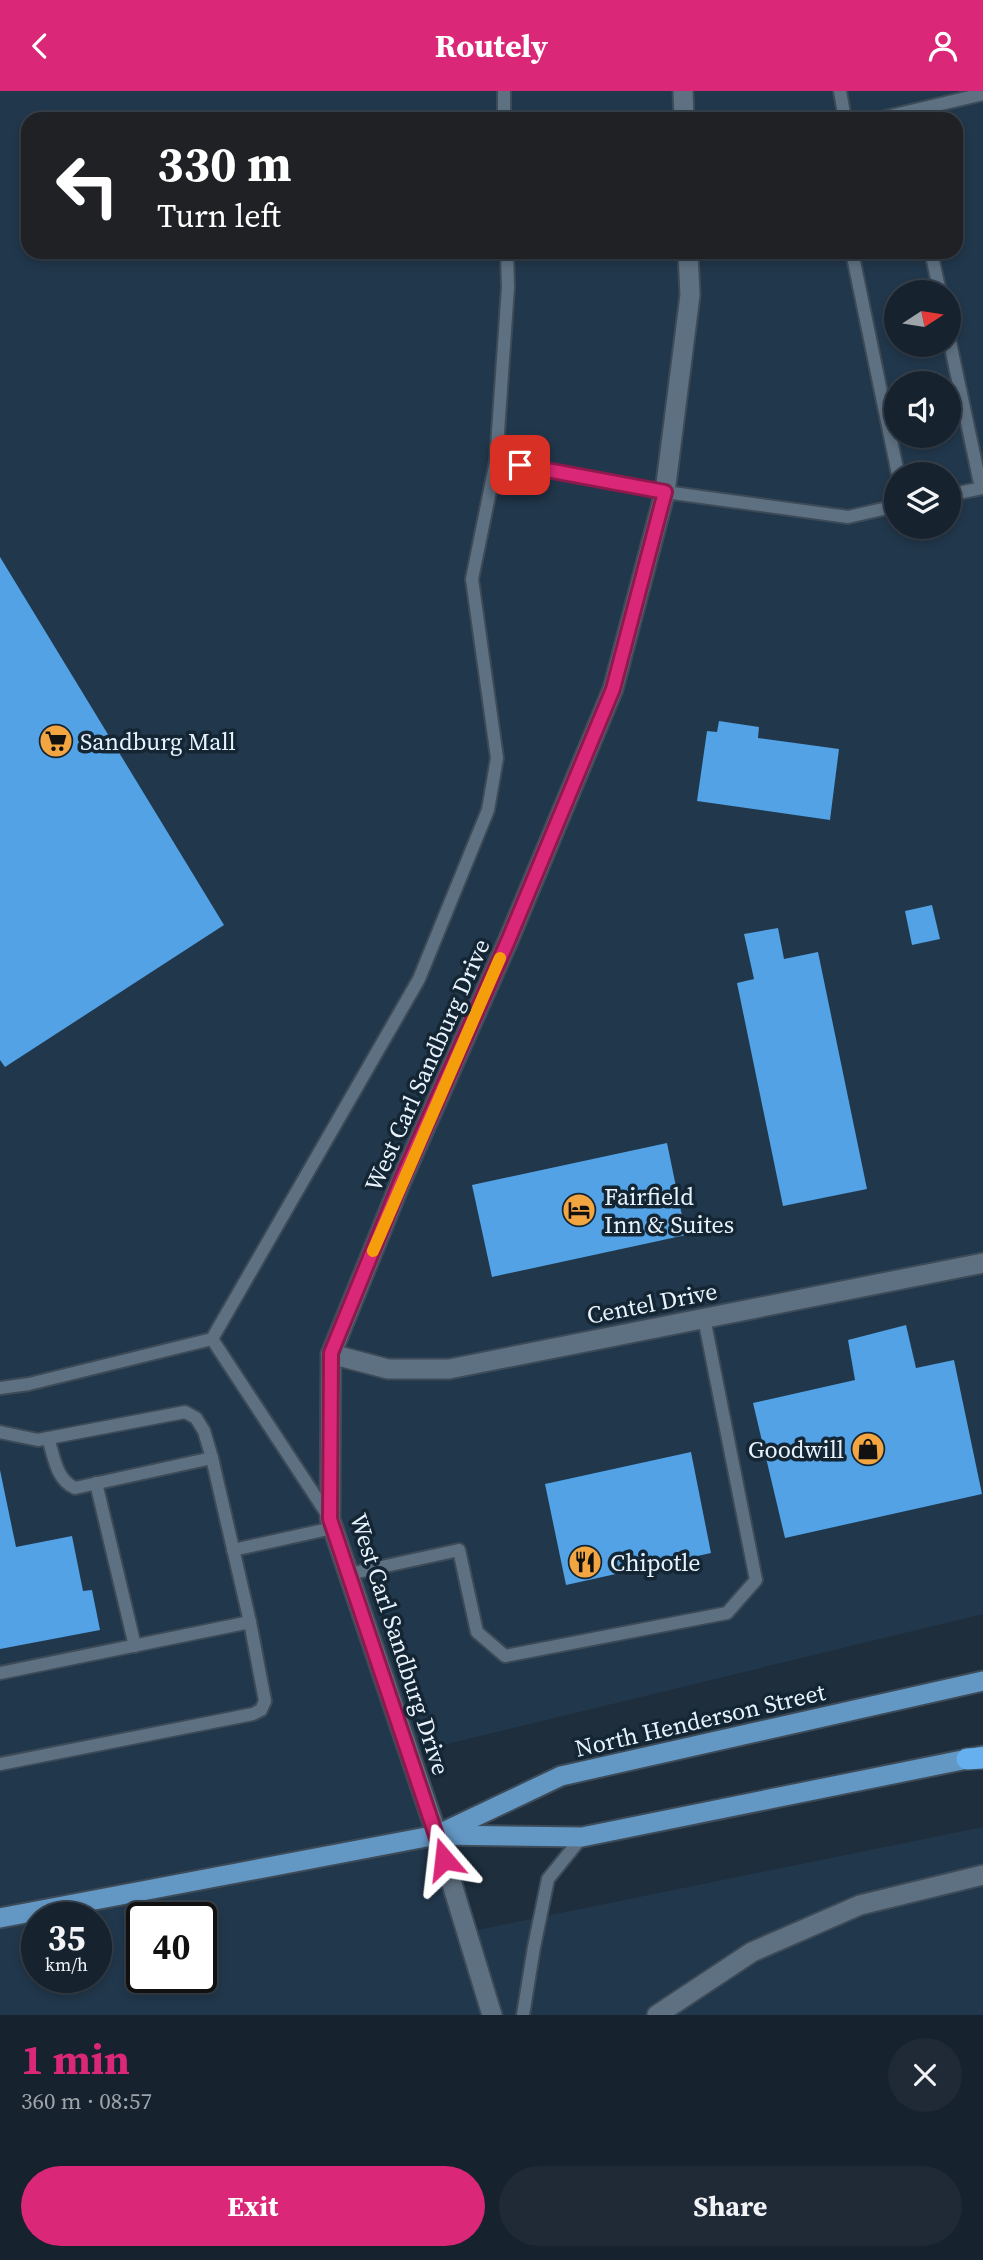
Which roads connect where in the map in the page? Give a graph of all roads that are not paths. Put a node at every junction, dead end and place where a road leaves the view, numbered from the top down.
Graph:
1 (504, 91) edge
2 (683, 91) edge
3 (840, 91) edge
4 (983, 94) edge
5 (505, 112) edge
6 (684, 112) edge
7 (844, 112) edge
8 (918, 112) edge
9 (507, 259) edge
10 (688, 259) edge
11 (853, 259) edge
12 (933, 259) edge
13 (938, 280) edge
14 (953, 357) edge
15 (496, 461) junction
16 (896, 462) edge
17 (982, 488) edge
18 (665, 492) junction
19 (961, 492) edge
20 (884, 509) edge
21 (983, 1262) edge
22 (704, 1318) junction
23 (212, 1339) junction
24 (331, 1353) junction
25 (0, 1388) edge
26 (0, 1432) edge
27 (48, 1438) junction
28 (212, 1458) junction
29 (96, 1483) junction
30 (332, 1523) junction
31 (233, 1550) junction
32 (349, 1574) junction
33 (250, 1622) junction
34 (135, 1646) junction
35 (0, 1673) edge
36 (983, 1681) edge
37 (978, 1758) edge
38 (0, 1764) edge
39 (437, 1835) junction
40 (582, 1837) junction
41 (983, 1875) edge
42 (0, 1918) edge
43 (492, 2015) edge
44 (523, 2015) edge
45 (657, 2015) edge

1 - 5 lane
2 - 6 street
3 - 7 lane
4 - 8 lane
9 - 15 lane
10 - 18 street, West Carl Sandburg Drive
11 - 16 lane
12 - 13 lane
14 - 17 lane
15 - 18 lane
15 - 23 lane
17 - 19 lane
18 - 20 lane
18 - 24 street, West Carl Sandburg Drive
21 - 22 street, Centel Drive
22 - 24 street, Centel Drive
22 - 32 lane
23 - 25 lane
23 - 30 lane
24 - 30 street, West Carl Sandburg Drive
26 - 27 lane
27 - 28 lane
27 - 29 lane
28 - 29 lane
28 - 31 lane
29 - 34 lane
30 - 31 lane
30 - 32 street, West Carl Sandburg Drive
31 - 33 lane
32 - 39 street, West Carl Sandburg Drive
33 - 34 lane
33 - 38 lane
34 - 35 lane
36 - 39 main road, North Henderson Street
37 - 40 main road, North Henderson Street
39 - 40 main road, North Henderson Street
39 - 42 main road, North Henderson Street
39 - 43 street, West Carl Sandburg Drive
40 - 44 lane
41 - 45 street

